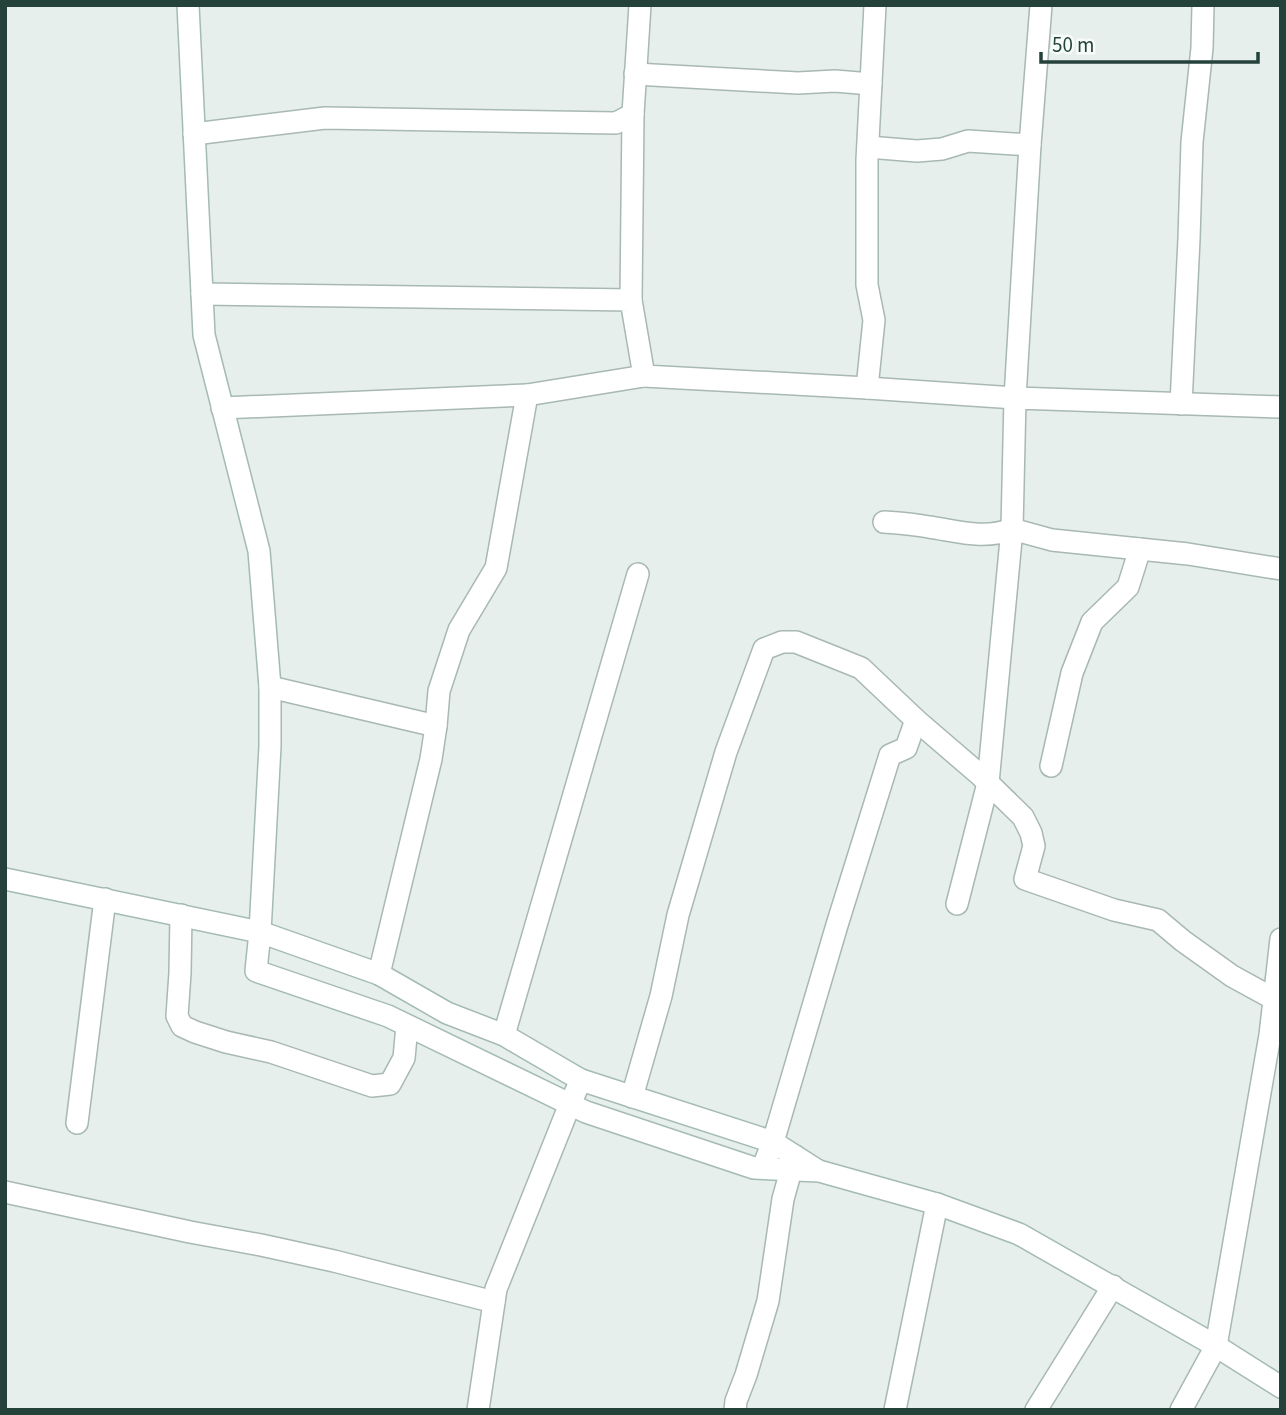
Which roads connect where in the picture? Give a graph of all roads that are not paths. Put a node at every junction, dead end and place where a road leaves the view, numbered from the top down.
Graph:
1 (188, 5) edge
2 (640, 5) edge
3 (875, 5) edge
4 (1041, 5) edge
5 (1203, 5) edge
6 (635, 74) junction
7 (871, 84) junction
8 (633, 114) junction
9 (194, 134) junction
10 (1030, 145) junction
11 (868, 147) junction
12 (202, 293) junction
13 (631, 300) junction
14 (644, 376) junction
15 (867, 388) junction
16 (527, 395) junction
17 (1015, 398) junction
18 (1181, 404) junction
19 (1281, 407) edge
20 (222, 408) junction
21 (884, 522) dead end
22 (1012, 529) junction
23 (1140, 549) junction
24 (1281, 569) edge
25 (638, 574) dead end
26 (270, 687) junction
27 (916, 720) junction
28 (436, 726) junction
29 (1051, 766) dead end
30 (988, 783) junction
31 (5, 878) edge
32 (105, 899) junction
33 (957, 904) dead end
34 (181, 915) junction
35 (260, 932) junction
36 (1281, 939) edge
37 (379, 974) junction
38 (1274, 999) junction
39 (407, 1026) junction
40 (504, 1035) junction
41 (581, 1080) junction
42 (632, 1097) junction
43 (570, 1104) junction
44 (77, 1123) dead end
45 (773, 1142) junction
46 (794, 1163) junction
47 (763, 1167) junction
48 (5, 1192) edge
49 (937, 1204) junction
50 (1113, 1286) junction
51 (494, 1301) junction
52 (1216, 1346) junction
53 (1281, 1387) edge
54 (478, 1410) edge
55 (735, 1410) edge
56 (895, 1410) edge
57 (1036, 1410) edge
58 (1181, 1410) edge

1 - 9 street
2 - 6 street
3 - 7 street
4 - 10 street
5 - 18 street
6 - 7 street
6 - 8 street
7 - 11 street
8 - 9 street
8 - 13 street
9 - 12 street
10 - 11 street
10 - 17 street
11 - 15 street
12 - 13 street
12 - 20 street
13 - 14 street
14 - 15 street
14 - 16 street
15 - 17 street
16 - 20 street
16 - 28 street
17 - 18 street
17 - 22 street
18 - 19 street
20 - 26 street
21 - 22 street
22 - 23 street
22 - 30 street
23 - 24 street
23 - 29 street
25 - 40 street
26 - 28 street
26 - 35 street
27 - 30 street
27 - 42 street
27 - 45 street
28 - 37 street
30 - 33 street
30 - 38 street
31 - 32 street
32 - 34 street
32 - 44 street
34 - 35 street
34 - 39 street
35 - 37 street
35 - 39 street
36 - 38 street
37 - 40 street
38 - 52 street
39 - 43 street
40 - 41 street
41 - 42 street
41 - 43 street
42 - 45 street
43 - 47 street
43 - 51 street
45 - 46 street
45 - 47 street
46 - 47 street
46 - 49 street
46 - 55 street
48 - 51 street
49 - 50 street
49 - 56 street
50 - 52 street
50 - 57 street
51 - 54 street
52 - 53 street
52 - 58 street

